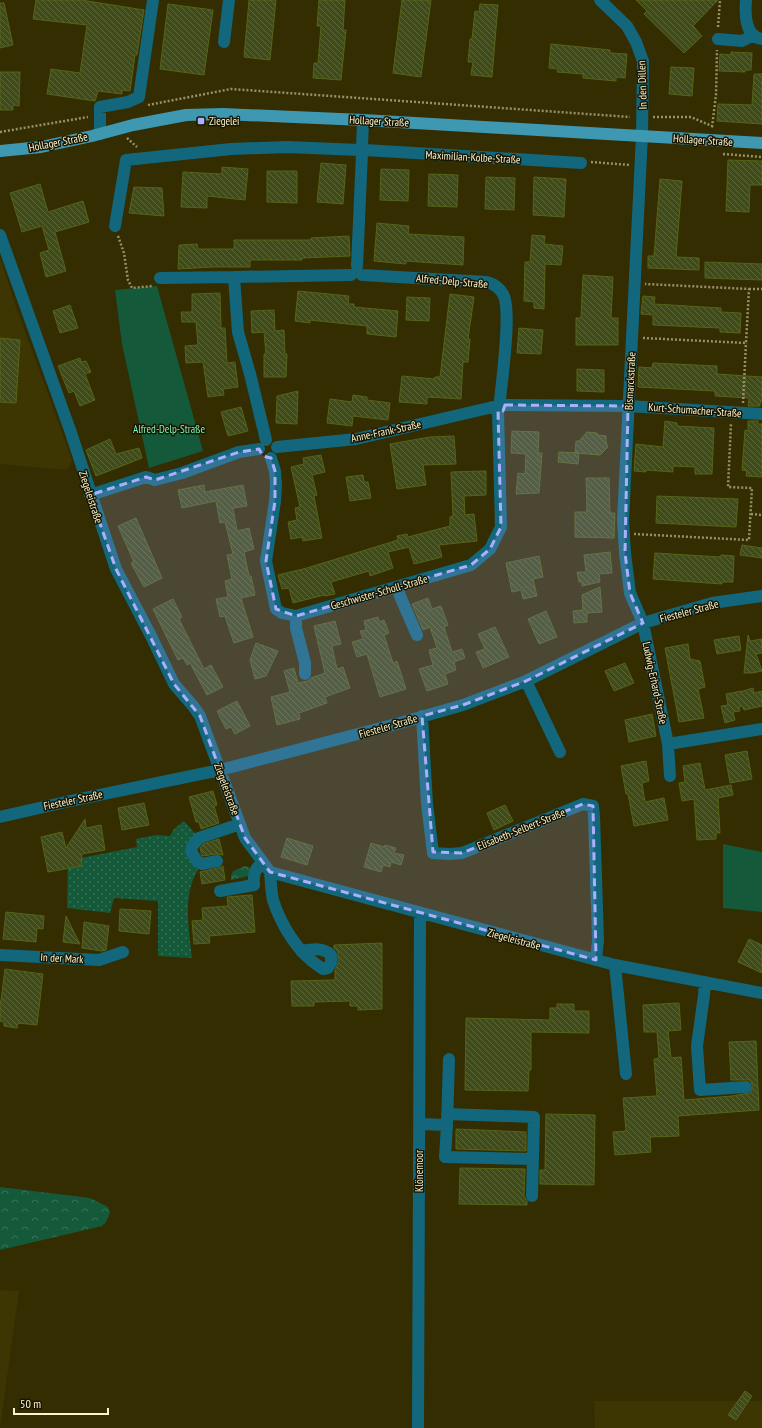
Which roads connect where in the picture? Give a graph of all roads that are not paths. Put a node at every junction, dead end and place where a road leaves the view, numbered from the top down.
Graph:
1 (153, 0) edge
2 (229, 0) edge
3 (600, 0) edge
4 (746, 0) edge
5 (758, 37) edge
6 (718, 39) road end
7 (224, 42) dead end
8 (363, 120) junction
9 (100, 134) junction
10 (642, 135) junction
11 (762, 144) edge
12 (362, 150) junction
13 (0, 152) edge
14 (581, 163) road end
15 (115, 226) road end
16 (0, 235) edge
17 (356, 272) junction
18 (234, 277) junction
19 (160, 278) road end
20 (499, 406) junction
21 (628, 406) junction
22 (762, 414) edge
23 (262, 445) junction
24 (274, 452) junction
25 (90, 495) junction
26 (397, 587) junction
27 (762, 596) edge
28 (296, 616) junction
29 (643, 623) junction
30 (417, 635) dead end
31 (305, 674) dead end
32 (526, 681) junction
33 (422, 716) junction
34 (762, 729) edge
35 (668, 744) junction
36 (560, 752) dead end
37 (220, 770) junction
38 (670, 776) dead end
39 (0, 817) edge
40 (240, 824) junction
41 (217, 861) dead end
42 (262, 862) junction
43 (270, 872) junction
44 (220, 891) dead end
45 (420, 914) junction
46 (301, 951) dead end
47 (123, 952) dead end
48 (0, 955) edge
49 (596, 960) junction
50 (615, 965) junction
51 (705, 982) junction
52 (762, 993) edge
53 (449, 1059) dead end
54 (626, 1074) dead end
55 (746, 1087) dead end
56 (447, 1119) junction
57 (419, 1124) junction
58 (533, 1159) junction
59 (532, 1196) dead end
60 (418, 1428) edge

1 - 9 street
2 - 7 street
3 - 10 street, In den Dillen
4 - 5 street
5 - 6 street
8 - 9 main road, Hollager Straße
8 - 10 main road, Hollager Straße
8 - 12 street
9 - 13 main road, Hollager Straße
10 - 11 main road, Hollager Straße
10 - 21 street, Bismarckstraße
12 - 14 street, Maximilian-Kolbe-Straße
12 - 15 street, Maximilian-Kolbe-Straße
12 - 17 street
16 - 25 street, Ziegeleistraße
17 - 18 street, Alfred-Delp-Straße
17 - 20 street, Alfred-Delp-Straße
18 - 19 street, Alfred-Delp-Straße
18 - 23 street
20 - 21 street, Anne-Frank-Straße
20 - 24 street, Anne-Frank-Straße
20 - 26 street, Geschwister-Scholl-Straße
21 - 22 street, Kurt-Schumacher-Straße
21 - 29 street, Bismarckstraße
23 - 24 street
23 - 25 street
24 - 28 street
25 - 37 street, Ziegeleistraße
26 - 28 street, Geschwister-Scholl-Straße
26 - 30 street
27 - 29 street, Fiesteler Straße
28 - 31 street
29 - 32 street, Fiesteler Straße
29 - 35 street, Ludwig-Erhard-Straße
32 - 33 street, Fiesteler Straße
32 - 36 street
33 - 37 street, Fiesteler Straße
33 - 49 street, Elisabeth-Selbert-Straße
34 - 35 street
35 - 38 street, Ludwig-Erhard-Straße
37 - 39 street, Fiesteler Straße
37 - 40 street, Ziegeleistraße
40 - 41 street
40 - 42 street, Ziegeleistraße
42 - 43 street, Ziegeleistraße
42 - 44 street
43 - 45 street, Ziegeleistraße
43 - 46 street
45 - 49 street, Ziegeleistraße
45 - 57 street, Klönemoor
47 - 48 street, In der Mark
49 - 50 street, Ziegeleistraße
50 - 51 street, Ziegeleistraße
50 - 54 street
51 - 52 street, Ziegeleistraße
51 - 55 street
53 - 56 street
56 - 57 street
56 - 58 street
56 - 58 street
57 - 60 street, Klönemoor
58 - 59 street

